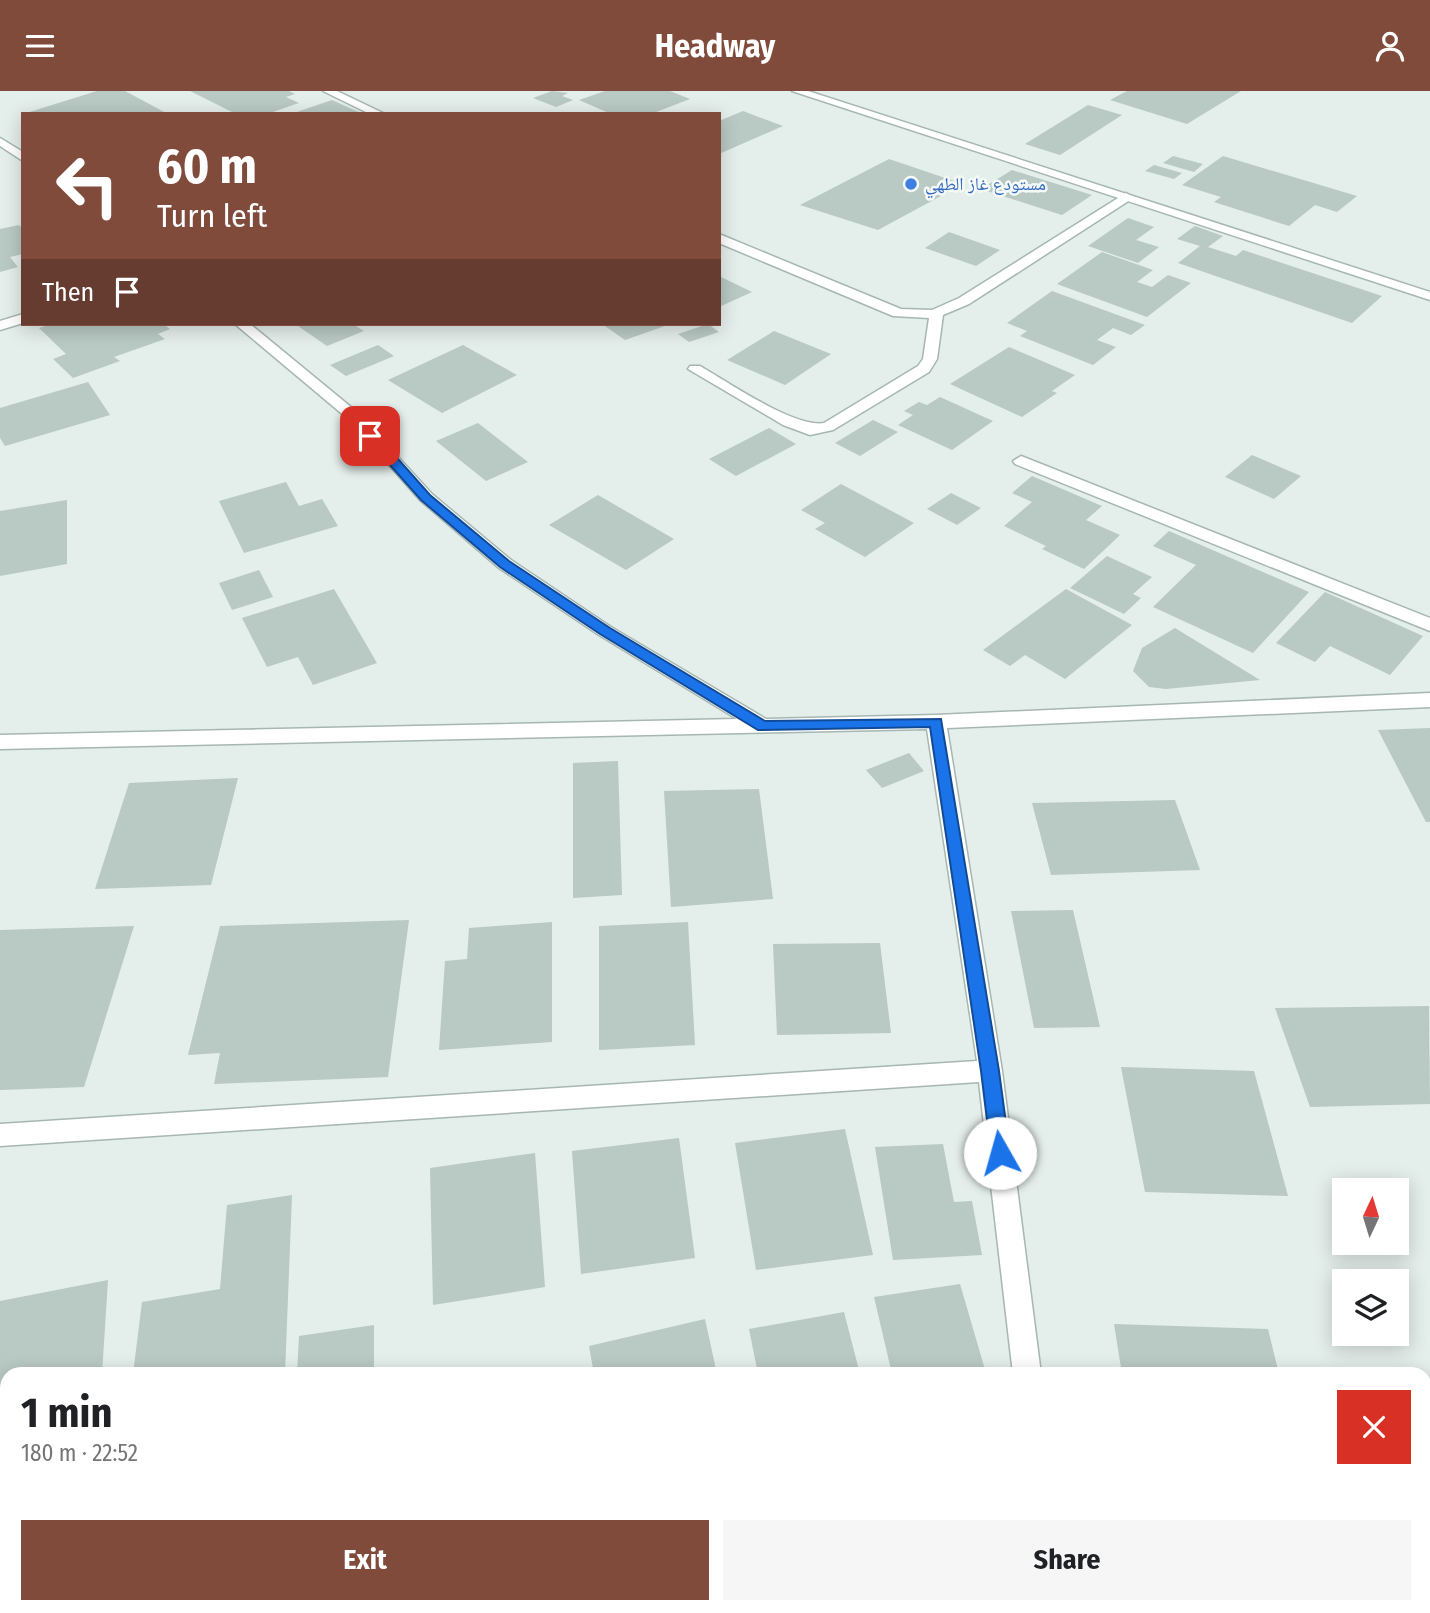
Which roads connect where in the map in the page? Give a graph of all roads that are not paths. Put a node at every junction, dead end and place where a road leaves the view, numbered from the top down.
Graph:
1 (328, 91) edge
2 (797, 91) edge
3 (375, 112) edge
4 (0, 141) edge
5 (21, 156) edge
6 (1126, 197) junction
7 (721, 239) edge
8 (1430, 296) edge
9 (936, 315) junction
10 (21, 320) edge
11 (0, 326) edge
12 (244, 326) edge
13 (695, 369) dead end
14 (1021, 461) dead end
15 (1430, 625) edge
16 (1430, 700) edge
17 (936, 722) junction
18 (763, 726) junction
19 (0, 742) edge
20 (990, 1071) junction
21 (0, 1135) edge
22 (1026, 1367) edge

1 - 3 street
2 - 6 street
4 - 5 street
6 - 8 street
6 - 9 street
7 - 9 street
9 - 13 street
10 - 11 street
12 - 18 street
14 - 15 street
16 - 17 street
17 - 18 street
17 - 20 street
18 - 19 street
20 - 21 street
20 - 22 street

